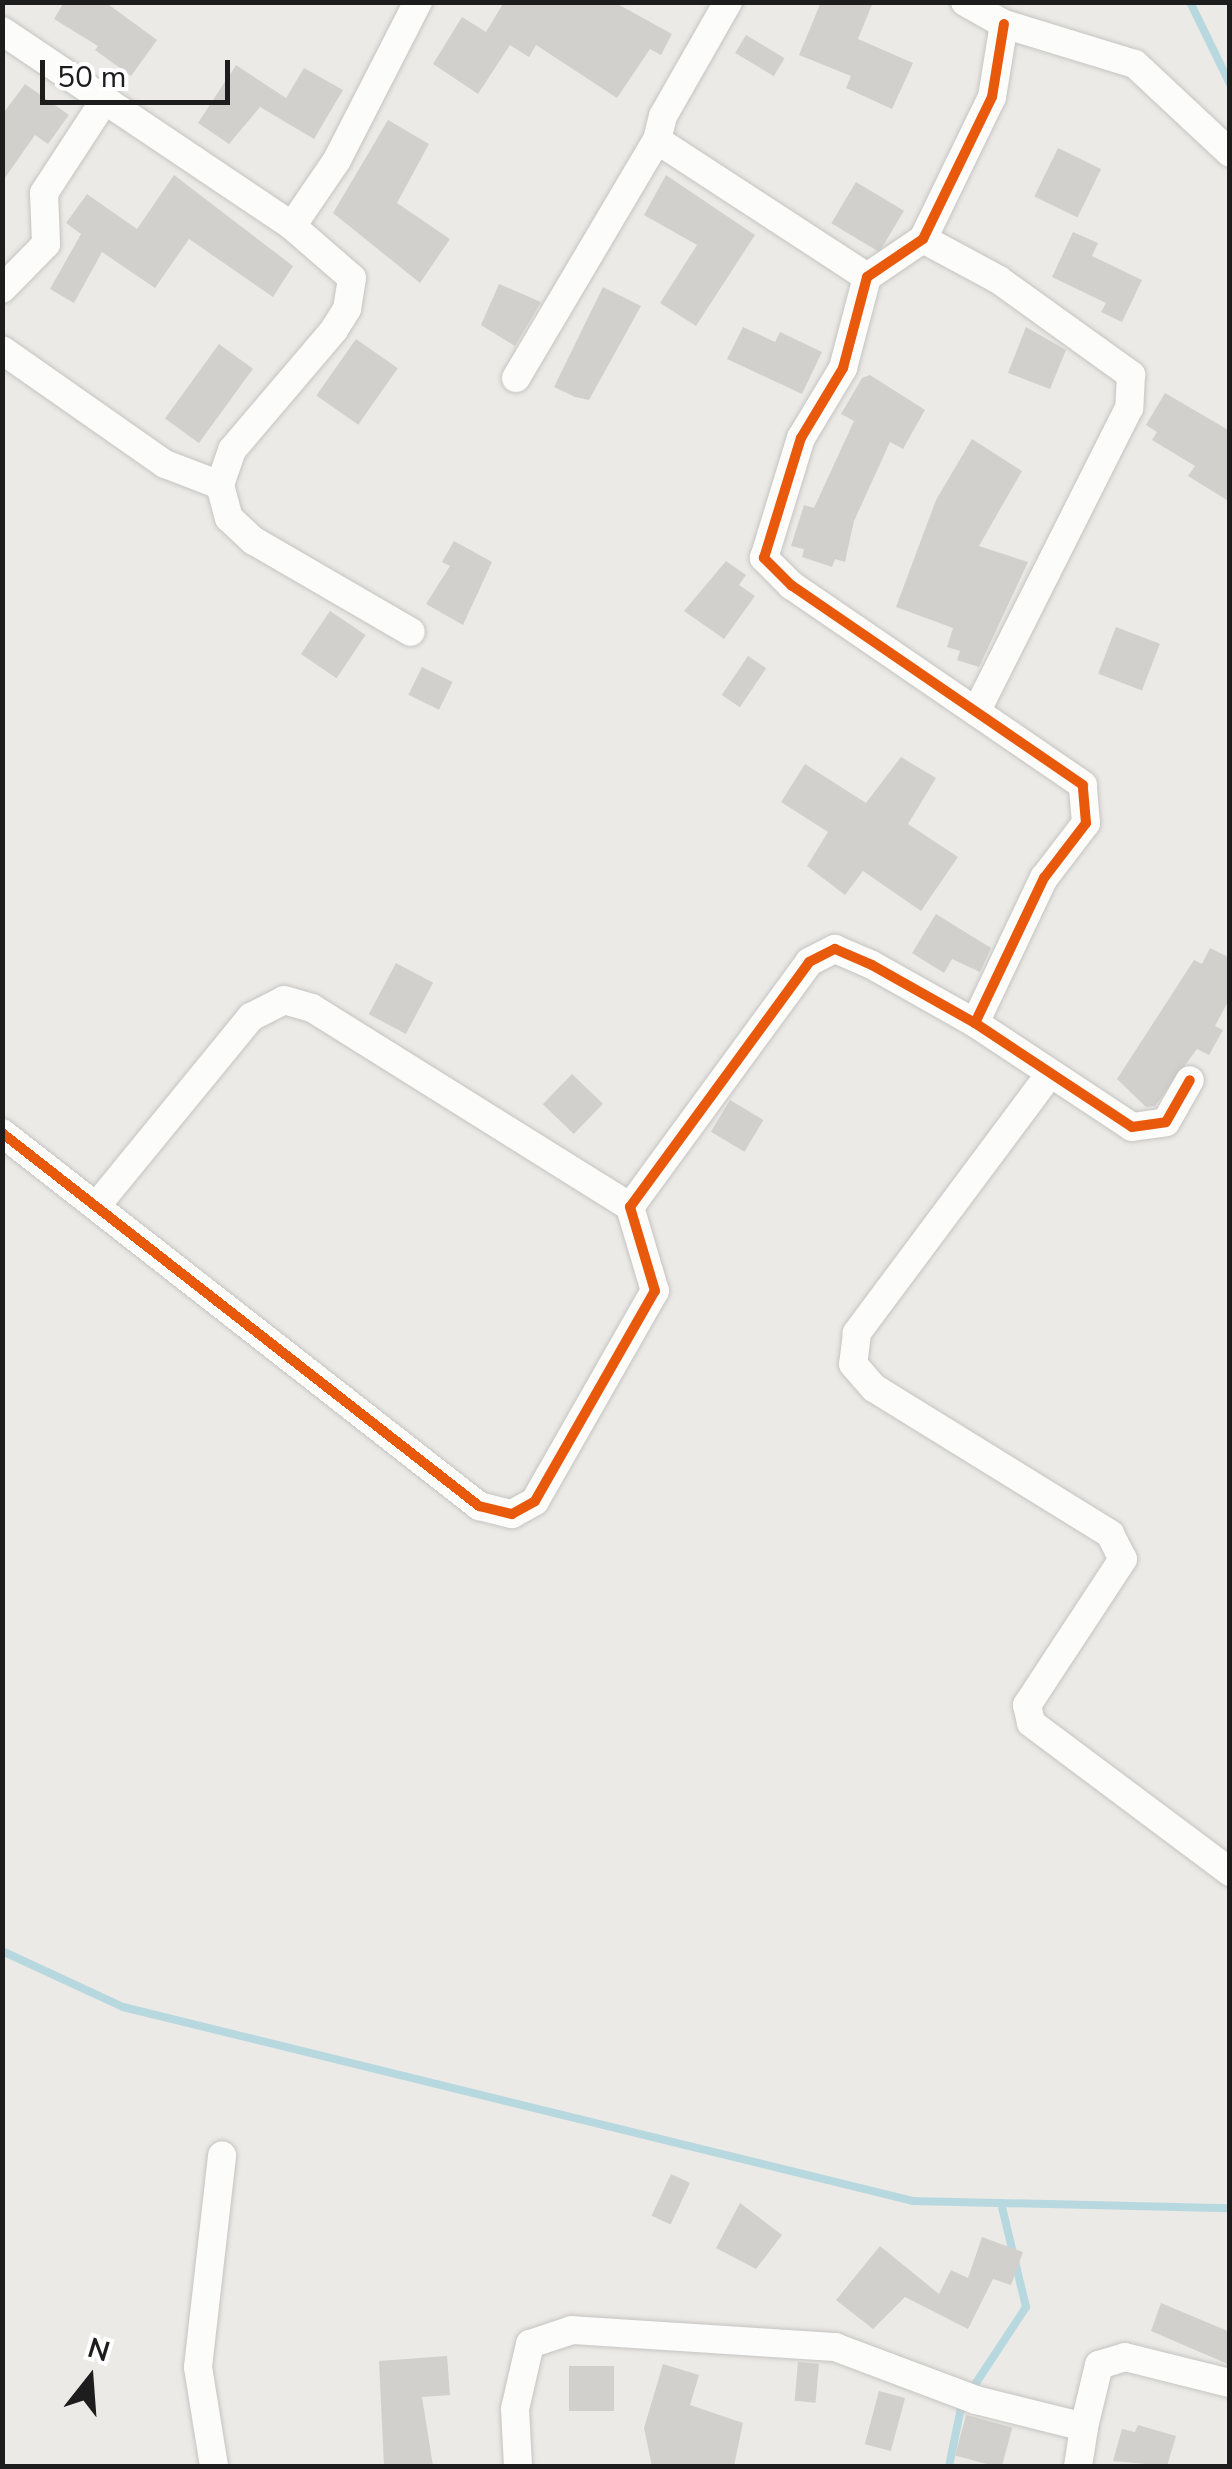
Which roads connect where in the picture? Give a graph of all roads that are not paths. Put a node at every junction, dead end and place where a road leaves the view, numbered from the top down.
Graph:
1 (418, 2) edge
2 (728, 2) edge
3 (965, 2) edge
4 (1004, 24) junction
5 (2, 30) edge
6 (104, 101) junction
7 (657, 140) junction
8 (1230, 153) edge
9 (292, 226) junction
10 (923, 239) junction
11 (867, 277) junction
12 (2, 289) edge
13 (2, 350) edge
14 (516, 378) dead end
15 (220, 484) junction
16 (411, 632) dead end
17 (976, 712) junction
18 (975, 1023) junction
19 (1049, 1075) junction
20 (1190, 1080) dead end
21 (2, 1133) edge
22 (98, 1204) junction
23 (630, 1207) junction
24 (1230, 1872) edge
25 (222, 2155) dead end
26 (1229, 2383) edge
27 (1084, 2427) junction
28 (214, 2466) edge
29 (518, 2466) edge
30 (1078, 2466) edge

1 - 9 street
2 - 7 street
3 - 4 street
4 - 8 street
4 - 10 street
5 - 6 street
6 - 9 street
6 - 12 street
7 - 11 street
7 - 14 street
9 - 15 street
10 - 11 street
10 - 17 street
11 - 17 street
13 - 15 street
15 - 16 street
17 - 18 street
18 - 19 street
18 - 23 street
19 - 20 street
19 - 24 street
21 - 22 street
22 - 23 street
22 - 23 street
25 - 28 street
26 - 27 street
27 - 29 street
27 - 30 street

